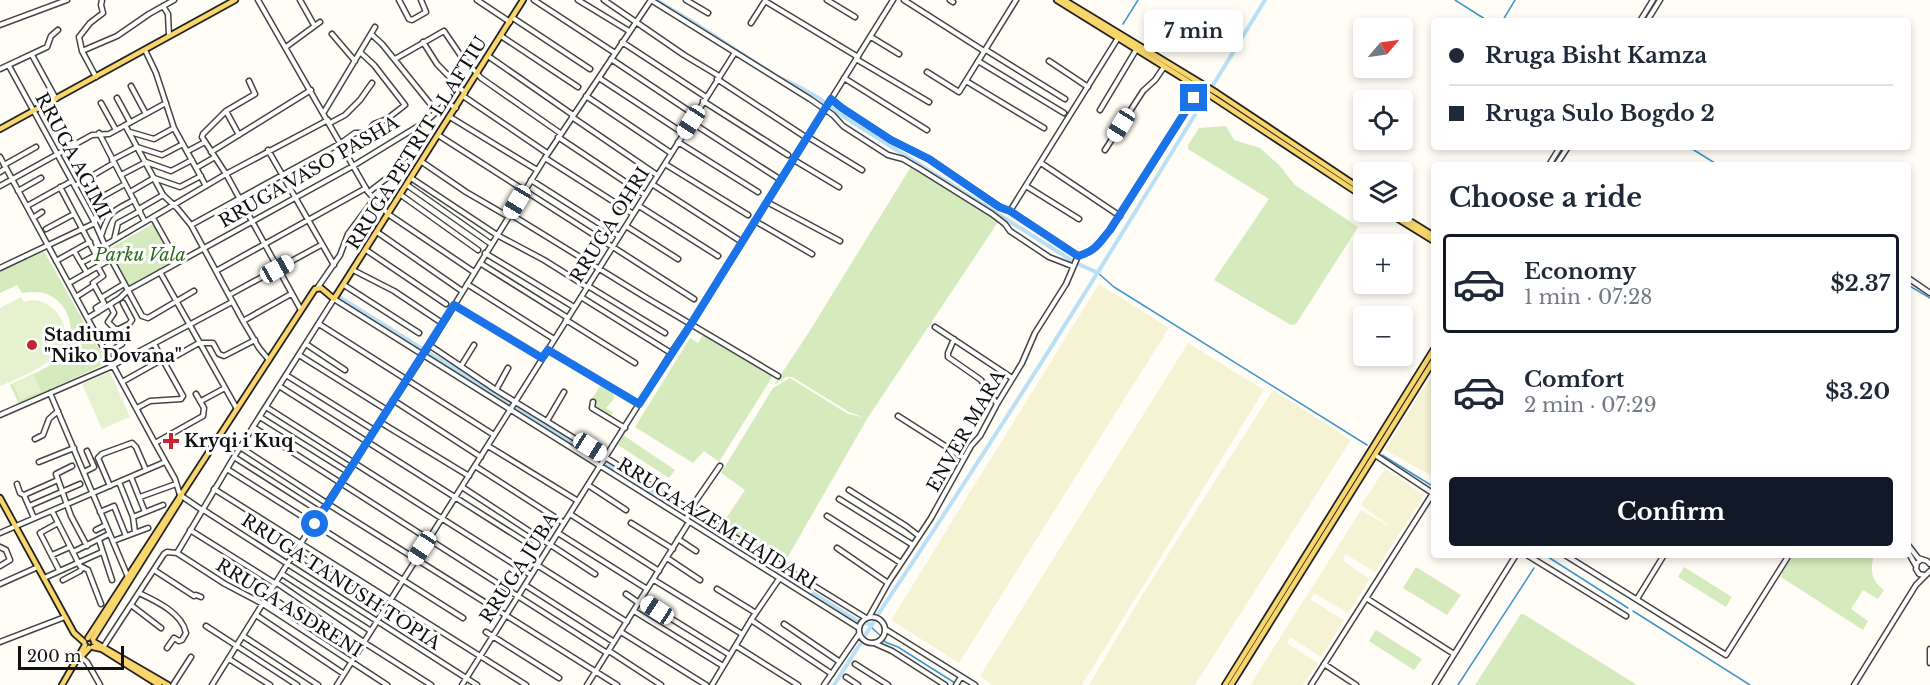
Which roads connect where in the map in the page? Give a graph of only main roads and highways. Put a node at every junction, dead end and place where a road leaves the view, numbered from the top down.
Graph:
1 (235, 0) edge
2 (524, 0) edge
3 (1057, 0) edge
4 (1064, 0) edge
5 (1202, 88) junction
6 (1213, 94) junction
7 (0, 129) edge
8 (1353, 184) edge
9 (1353, 189) edge
10 (1403, 222) edge
11 (1411, 222) edge
12 (1431, 234) edge
13 (1431, 239) edge
14 (334, 299) joint
15 (1431, 354) edge
16 (1431, 365) edge
17 (180, 495) junction
18 (0, 498) edge
19 (89, 643) junction
20 (63, 685) edge
21 (159, 685) edge
22 (168, 685) edge
23 (1225, 685) edge
24 (1231, 685) edge

1 - 7 main road
2 - 14 main road, RRUGA PETRIT LLAFTIU
3 - 5 main road
4 - 5 main road
5 - 6 main road
6 - 8 main road
6 - 9 main road
10 - 13 main road
11 - 12 main road
14 - 17 main road, RRUGA AZEM HAJDARI
15 - 23 main road
16 - 24 main road
17 - 19 main road
17 - 19 main road
18 - 19 main road
19 - 20 main road
19 - 20 main road
19 - 21 main road
19 - 22 main road

